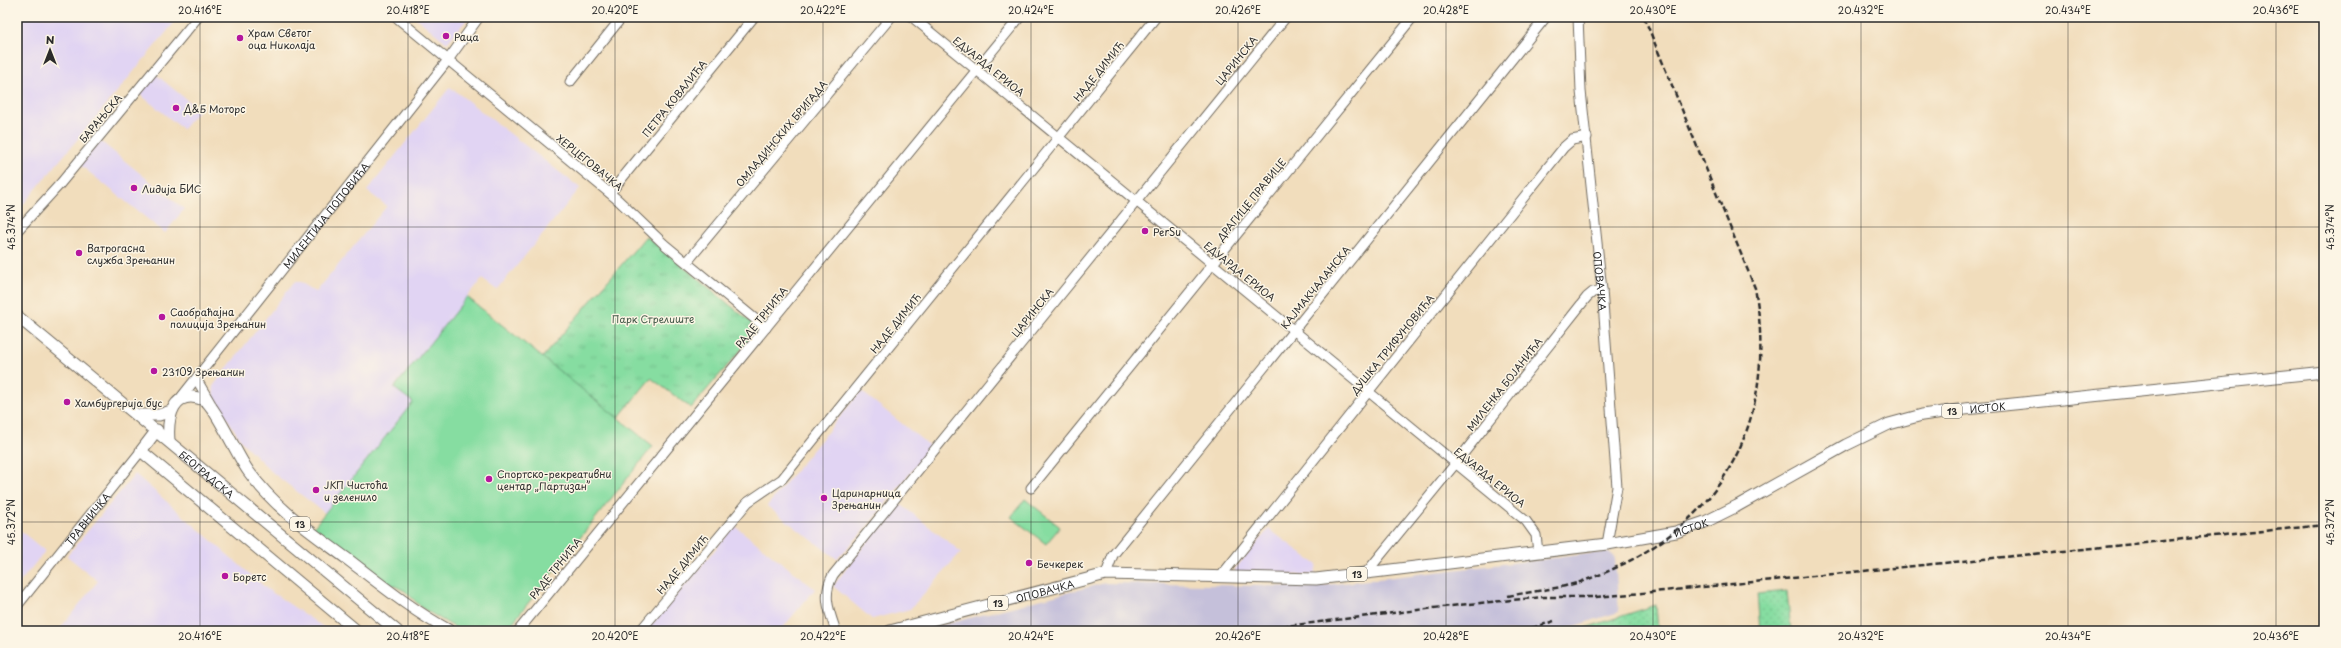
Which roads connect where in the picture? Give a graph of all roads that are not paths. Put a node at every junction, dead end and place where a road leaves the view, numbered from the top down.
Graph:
1 (198, 17) edge
2 (396, 17) edge
3 (479, 17) edge
4 (622, 17) edge
5 (754, 17) edge
6 (891, 17) edge
7 (912, 17) edge
8 (1020, 17) edge
9 (1156, 17) edge
10 (1286, 17) edge
11 (1413, 17) edge
12 (1546, 17) edge
13 (1578, 17) edge
14 (448, 60) junction
15 (977, 70) junction
16 (570, 82) dead end
17 (1059, 137) junction
18 (1587, 137) junction
19 (610, 193) junction
20 (1136, 201) junction
21 (17, 231) edge
22 (687, 262) junction
23 (1213, 264) junction
24 (1602, 290) junction
25 (17, 316) edge
26 (766, 328) junction
27 (1294, 330) junction
28 (2324, 372) edge
29 (197, 380) junction
30 (1368, 390) junction
31 (179, 400) junction
32 (211, 404) junction
33 (170, 411) junction
34 (139, 415) junction
35 (157, 430) junction
36 (169, 441) junction
37 (141, 452) junction
38 (1456, 463) junction
39 (1031, 488) dead end
40 (1607, 544) junction
41 (1538, 552) junction
42 (1366, 573) junction
43 (1106, 574) junction
44 (1221, 576) junction
45 (17, 606) edge
46 (357, 631) edge
47 (397, 631) edge
48 (450, 631) edge
49 (518, 631) edge
50 (640, 631) edge
51 (836, 631) edge
52 (890, 631) edge

1 - 21 street, БАРАЊСКА
2 - 14 street, ХЕРЦЕГОВАЧКА
3 - 14 street, МИЛЕНТИЈА ПОПОВИЋА
4 - 16 street
5 - 19 street, ПЕТРА КОВАЛИЋА
6 - 22 street, ОМЛАДИНСКИХ БРИГАДА
7 - 15 street, ЕДУАРДА ЕРИОА
8 - 15 street, РАДЕ ТРНИЋА
9 - 17 street, НАДЕ ДИМИЋ
10 - 20 street, ЦАРИНСКА
11 - 23 street, ДРАГИЦЕ ПРАВИЦЕ
12 - 27 street, КАЈМАКЧАЛАНСКА
13 - 18 street, ОПОВАЧКА
14 - 19 street, ХЕРЦЕГОВАЧКА
14 - 29 street, МИЛЕНТИЈА ПОПОВИЋА
15 - 17 street, ЕДУАРДА ЕРИОА
15 - 26 street, РАДЕ ТРНИЋА
17 - 20 street, ЕДУАРДА ЕРИОА
17 - 50 street, НАДЕ ДИМИЋ
18 - 24 street, ОПОВАЧКА
18 - 30 street, ДУШКА ТРИФУНОВИЋА
19 - 22 street, ХЕРЦЕГОВАЧКА
20 - 23 street, ЕДУАРДА ЕРИОА
20 - 51 street, ЦАРИНСКА
22 - 26 street, ХЕРЦЕГОВАЧКА
23 - 27 street, ЕДУАРДА ЕРИОА
23 - 39 street, ДРАГИЦЕ ПРАВИЦЕ
24 - 38 street, МИЛЕНКА БОЈАНИЋА
24 - 40 street, ОПОВАЧКА
25 - 34 main road, БЕОГРАДСКА
26 - 49 street, РАДЕ ТРНИЋА
27 - 30 street, ЕДУАРДА ЕРИОА
27 - 43 street, КАЈМАКЧАЛАНСКА
28 - 40 main road, ИСТОК / 13
29 - 31 street, МИЛЕНТИЈА ПОПОВИЋА
29 - 32 street
30 - 38 street, ЕДУАРДА ЕРИОА
30 - 44 street, ДУШКА ТРИФУНОВИЋА
31 - 32 main road
31 - 33 main road, МИЛЕНТИЈА ПОПОВИЋА
32 - 48 main road, 13
33 - 34 main road
33 - 36 main road
34 - 35 main road, БЕОГРАДСКА
35 - 36 main road, БЕОГРАДСКА / 13
35 - 37 main road, ТРАВНИЧКА
36 - 47 main road, БЕОГРАДСКА / 13
37 - 45 street, ТРАВНИЧКА
37 - 46 main road
38 - 41 street, ЕДУАРДА ЕРИОА
38 - 42 street, МИЛЕНКА БОЈАНИЋА
40 - 41 main road, 13
41 - 42 main road, 13
42 - 44 main road, 13
43 - 44 main road, 13
43 - 52 main road, ОПОВАЧКА / 13

